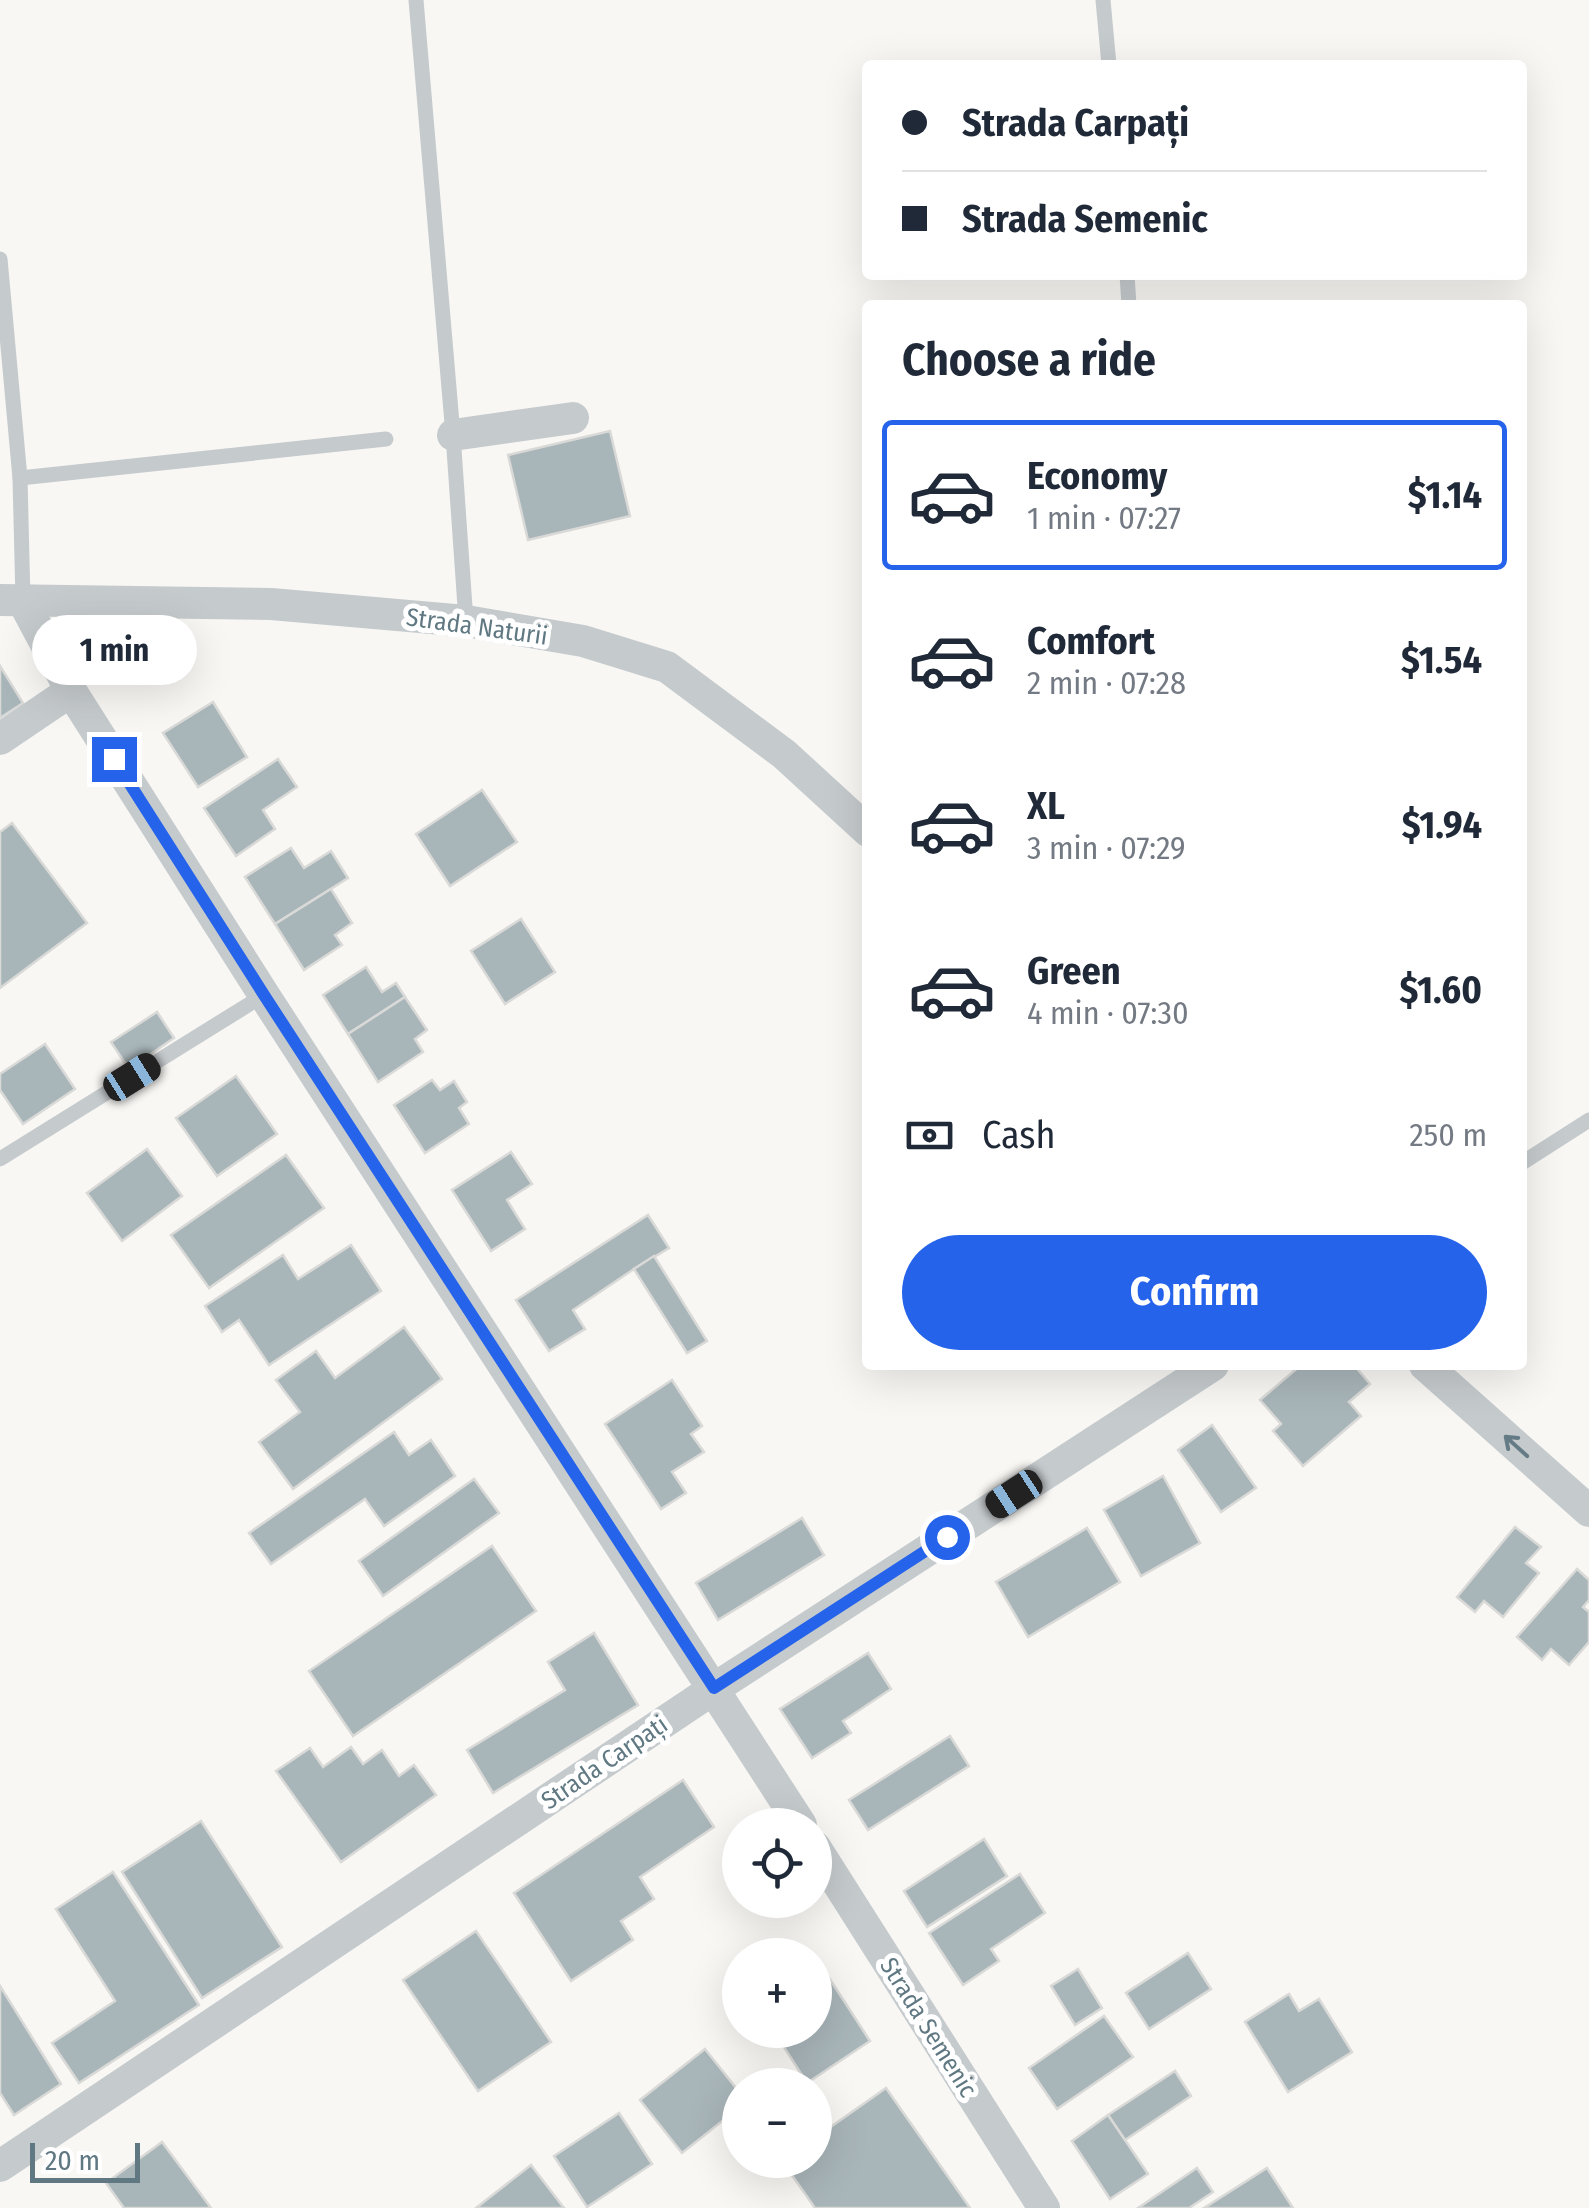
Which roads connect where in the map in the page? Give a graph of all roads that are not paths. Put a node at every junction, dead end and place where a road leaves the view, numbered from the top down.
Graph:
1 (416, 0) edge
2 (1104, 0) edge
3 (1109, 60) edge
4 (0, 260) edge
5 (572, 418) dead end
6 (453, 436) junction
7 (386, 439) dead end
8 (20, 478) junction
9 (12, 601) edge
10 (466, 621) junction
11 (71, 692) junction
12 (0, 739) edge
13 (862, 826) edge
14 (264, 995) junction
15 (1589, 1120) edge
16 (0, 1160) edge
17 (1527, 1160) edge
18 (1205, 1370) edge
19 (1431, 1370) edge
20 (1589, 1511) edge
21 (714, 1688) junction
22 (790, 1808) edge
23 (832, 1874) edge
24 (0, 2166) edge
25 (1044, 2208) edge

1 - 6 lane
2 - 3 lane
4 - 8 lane
5 - 6 street
6 - 10 lane
7 - 8 lane
8 - 9 lane
9 - 10 street, Strada Naturii
9 - 11 street
10 - 13 street, Strada Naturii
11 - 12 street
11 - 14 street
14 - 16 lane
14 - 21 street
15 - 17 lane
18 - 21 street, Strada Carpați
20 -> 19 street
21 - 22 street
21 - 24 street, Strada Carpați
23 - 25 street, Strada Semenic

